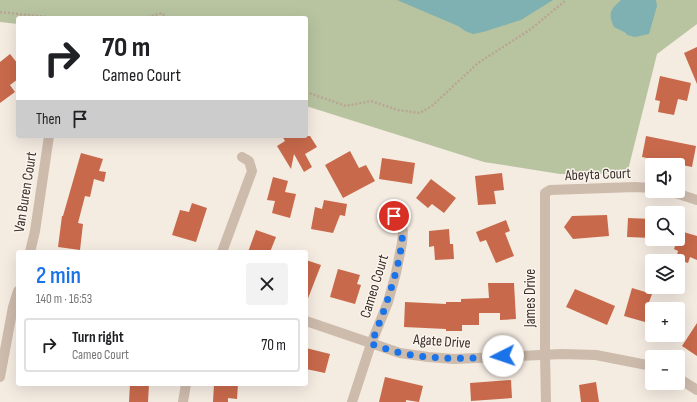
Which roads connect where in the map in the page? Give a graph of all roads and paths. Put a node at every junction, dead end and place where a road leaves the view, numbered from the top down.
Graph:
1 (566, 0) edge
2 (0, 12) edge
3 (37, 16) edge
4 (151, 16) edge
5 (165, 16) edge
6 (308, 93) edge
7 (49, 138) edge
8 (242, 157) dead end
9 (645, 188) edge
10 (545, 193) joint
11 (685, 196) edge
12 (697, 200) edge
13 (394, 216) dead end
14 (30, 250) edge
15 (223, 250) edge
16 (16, 297) edge
17 (308, 322) edge
18 (371, 344) junction
19 (3, 346) edge
20 (545, 354) junction
21 (645, 365) edge
22 (0, 377) edge
23 (685, 382) edge
24 (186, 386) edge
25 (697, 390) edge
26 (183, 402) edge
27 (352, 402) edge
28 (546, 402) edge

1 - 6 path
2 - 3 path
4 - 5 path
7 - 14 street, Van Buren Court
8 - 15 street
9 - 10 street, Abeyta Court
10 - 20 street, James Drive
11 - 12 street
13 - 18 street, Cameo Court
16 - 19 street
17 - 18 street, Agate Drive
18 - 20 street, Agate Drive
18 - 27 street, Cameo Court
19 - 22 street
20 - 21 street, Agate Drive
20 - 28 street, James Drive
23 - 25 street
24 - 26 street

